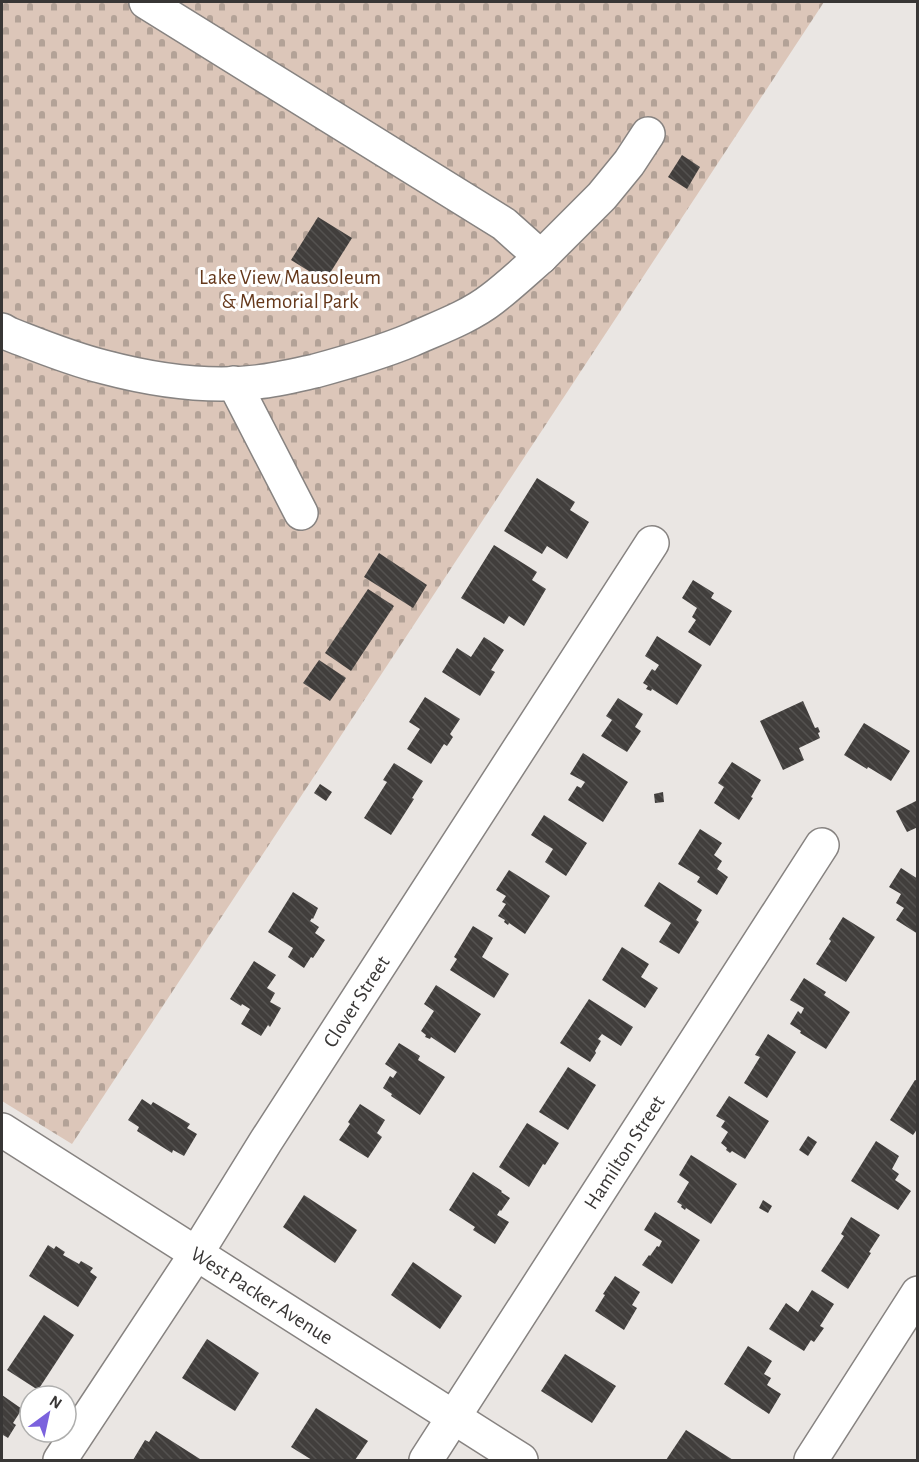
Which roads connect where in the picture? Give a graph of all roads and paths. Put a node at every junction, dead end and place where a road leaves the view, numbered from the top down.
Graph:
1 (146, 2) edge
2 (648, 134) dead end
3 (541, 257) junction
4 (2, 330) edge
5 (234, 383) junction
6 (301, 513) dead end
7 (652, 543) dead end
8 (822, 846) dead end
9 (2, 1130) edge
10 (196, 1254) junction
11 (918, 1293) edge
12 (454, 1418) junction
13 (60, 1461) edge
14 (426, 1461) edge
15 (521, 1461) edge
16 (811, 1461) edge

1 - 3 street
2 - 3 street
3 - 5 street
4 - 5 street
5 - 6 street
7 - 10 street, Clover Street
8 - 12 street, Hamilton Street
9 - 10 street, West Packer Avenue
10 - 12 street, West Packer Avenue
10 - 13 street, Clover Street
11 - 16 street
12 - 14 street, Hamilton Street
12 - 15 street, West Packer Avenue

